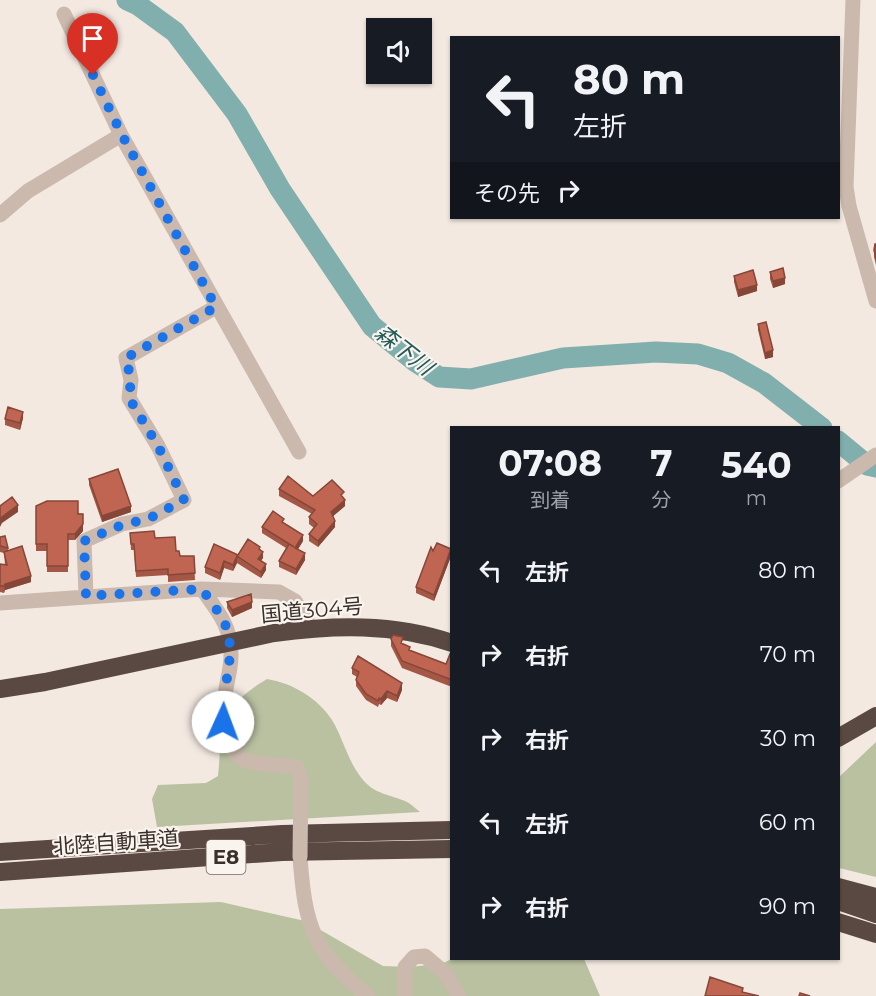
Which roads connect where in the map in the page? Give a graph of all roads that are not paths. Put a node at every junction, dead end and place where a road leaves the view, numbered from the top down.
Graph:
1 (853, 0) edge
2 (64, 14) dead end
3 (122, 135) junction
4 (0, 215) edge
5 (876, 301) edge
6 (216, 307) junction
7 (299, 452) dead end
8 (876, 454) edge
9 (840, 480) edge
10 (202, 589) junction
11 (86, 596) junction
12 (0, 603) edge
13 (311, 628) junction
14 (230, 642) junction
15 (450, 643) edge
16 (0, 689) edge
17 (876, 716) edge
18 (840, 737) edge
19 (450, 830) edge
20 (450, 849) edge
21 (0, 852) edge
22 (180, 860) junction
23 (450, 862) edge
24 (0, 872) edge
25 (840, 888) edge
26 (876, 897) edge
27 (840, 902) edge
28 (876, 914) edge
29 (840, 923) edge
30 (876, 934) edge
31 (369, 996) edge
32 (405, 996) edge
33 (459, 996) edge

1 - 5 street
2 - 3 street
3 - 4 street
3 - 6 street
6 - 7 street
6 - 11 street
8 - 9 street
10 - 11 street
10 - 13 street
10 - 14 street
11 - 12 street
13 - 14 highway, 国道304号
13 - 15 highway, 国道304号
14 - 16 highway, 国道304号
14 - 31 street, bridge
17 - 18 highway
19 - 21 highway, 北陸自動車道 / E8
20 - 22 highway, 北陸自動車道 / E8
22 - 23 highway
22 - 24 highway, 北陸自動車道 / E8
25 - 26 highway
27 - 28 highway
29 - 30 highway
32 - 33 street

